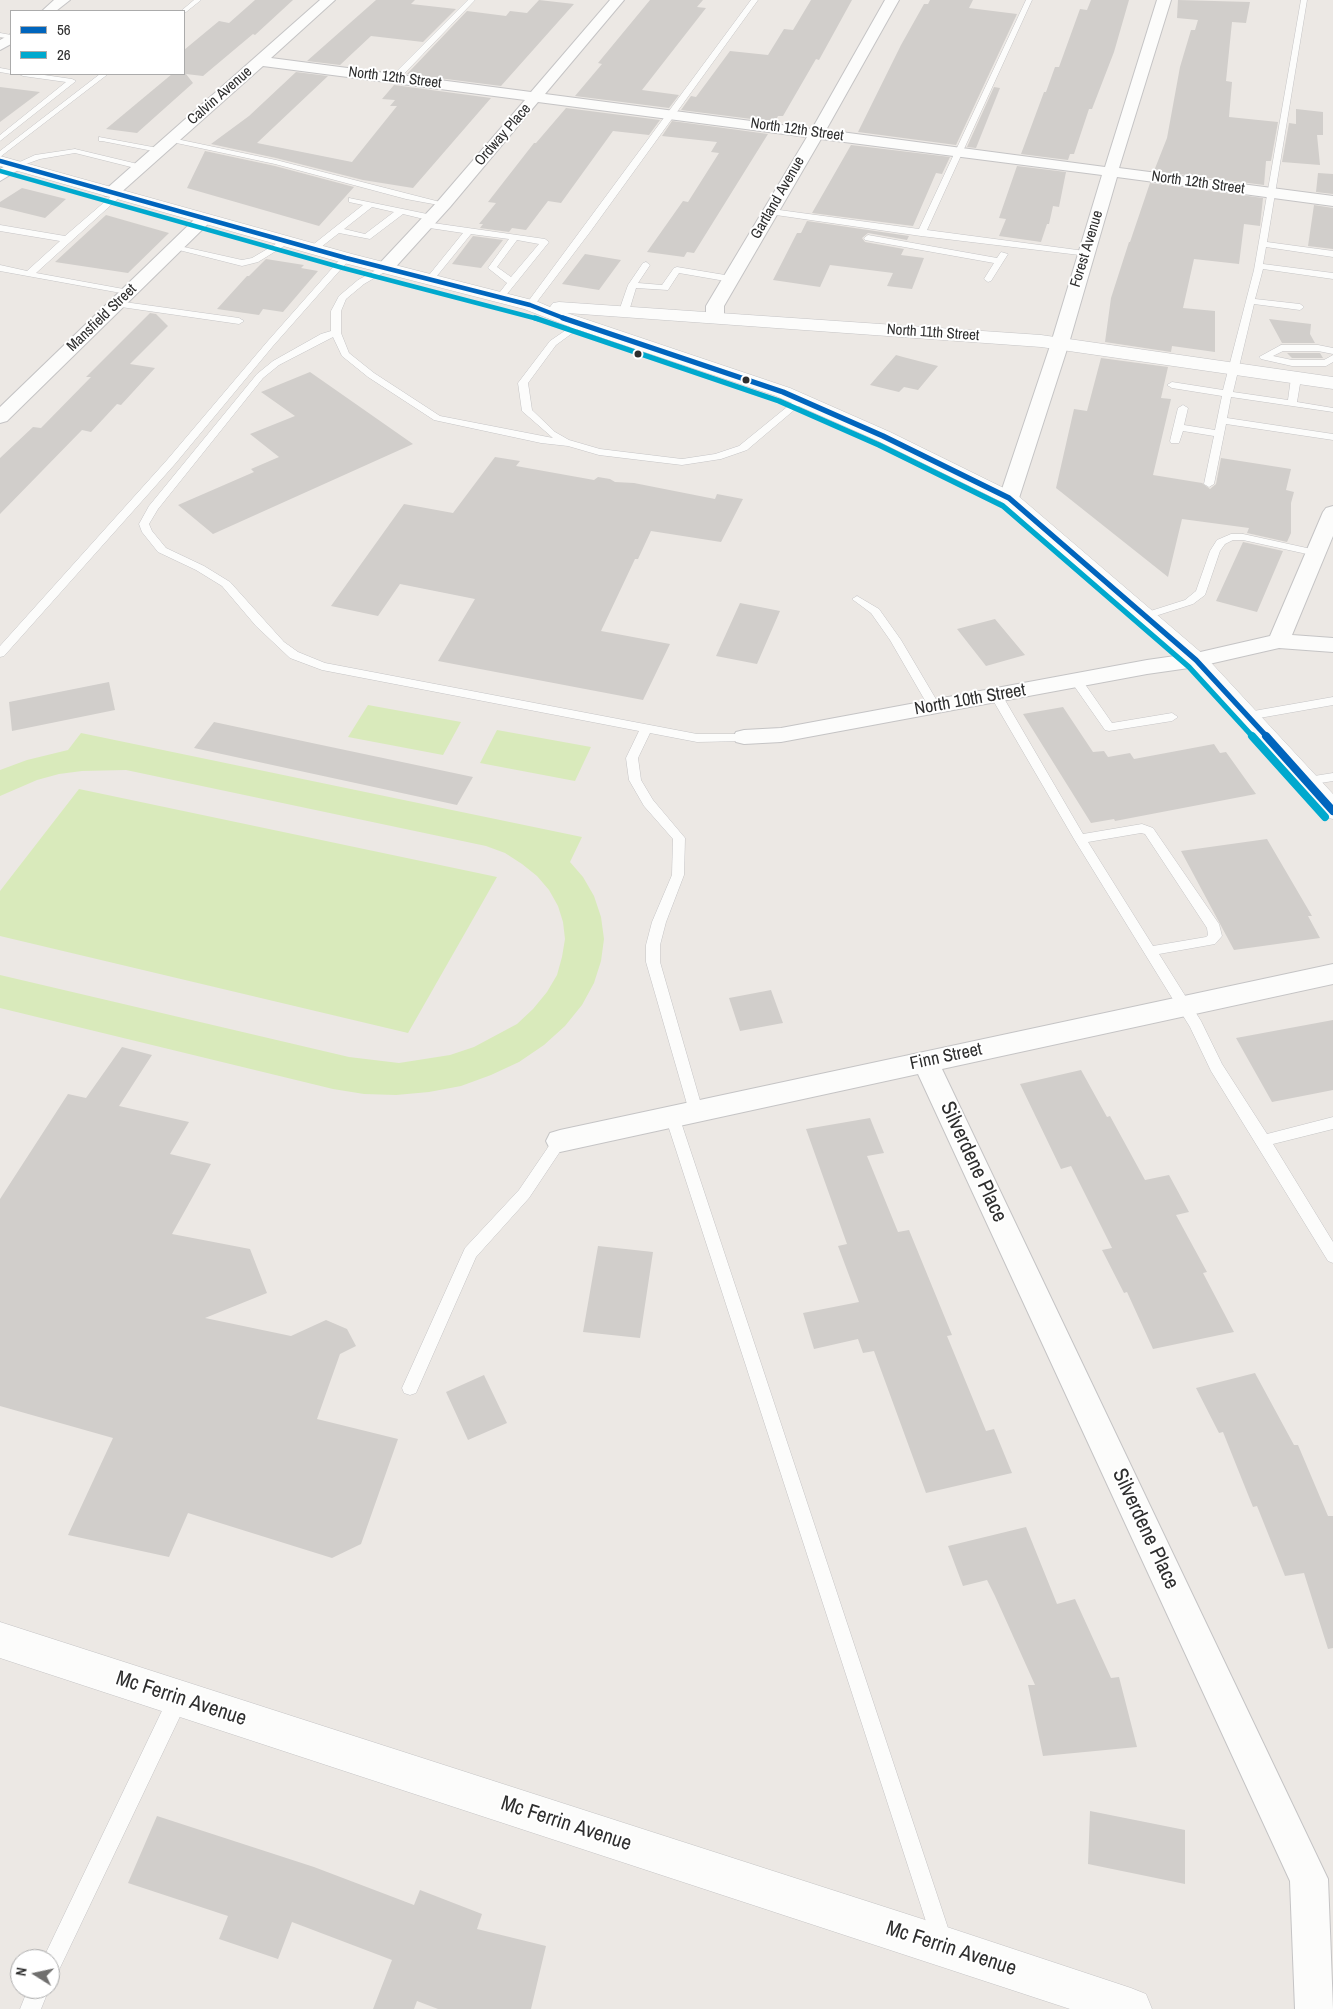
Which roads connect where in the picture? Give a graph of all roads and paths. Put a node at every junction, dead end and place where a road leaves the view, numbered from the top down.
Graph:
1 (63, 0) edge
2 (198, 0) edge
3 (328, 0) edge
4 (472, 0) edge
5 (617, 0) edge
6 (755, 0) edge
7 (892, 0) edge
8 (1029, 0) edge
9 (1164, 0) edge
10 (1304, 0) edge
11 (49, 10) edge
12 (185, 10) edge
13 (10, 38) edge
14 (0, 46) edge
15 (260, 61) junction
16 (29, 75) edge
17 (103, 75) edge
18 (395, 78) junction
19 (536, 96) junction
20 (673, 114) junction
21 (815, 132) junction
22 (0, 139) edge
23 (102, 139) dead end
24 (170, 139) junction
25 (158, 150) junction
26 (960, 153) junction
27 (0, 155) edge
28 (8, 164) edge
29 (139, 167) junction
30 (1112, 171) junction
31 (0, 176) edge
32 (1271, 193) junction
33 (114, 194) junction
34 (352, 200) dead end
35 (1333, 201) edge
36 (370, 204) junction
37 (444, 204) junction
38 (402, 211) junction
39 (772, 212) junction
40 (204, 219) junction
41 (429, 221) junction
42 (337, 230) junction
43 (2, 231) edge
44 (469, 231) junction
45 (29, 233) junction
46 (921, 233) junction
47 (514, 238) junction
48 (868, 238) dead end
49 (956, 238) junction
50 (66, 239) junction
51 (286, 242) junction
52 (16, 243) dead end
53 (1262, 244) junction
54 (1009, 245) junction
55 (175, 248) junction
56 (313, 249) junction
57 (945, 252) junction
58 (1085, 254) junction
59 (1333, 254) edge
60 (346, 258) junction
61 (999, 261) junction
62 (938, 263) dead end
63 (646, 265) dead end
64 (1259, 266) junction
65 (0, 268) edge
66 (385, 268) junction
67 (28, 274) junction
68 (1333, 276) edge
69 (731, 278) junction
70 (988, 279) dead end
71 (429, 280) junction
72 (512, 282) junction
73 (632, 285) junction
74 (500, 297) junction
75 (123, 298) junction
76 (1250, 300) junction
77 (530, 305) junction
78 (1300, 307) dead end
79 (624, 311) junction
80 (716, 318) junction
81 (240, 321) dead end
82 (579, 324) junction
83 (336, 333) junction
84 (1060, 343) junction
85 (1333, 351) edge
86 (1333, 358) edge
87 (1262, 364) junction
88 (1234, 368) junction
89 (1296, 378) junction
90 (1333, 383) edge
91 (1172, 385) dead end
92 (1228, 394) junction
93 (801, 400) junction
94 (1292, 403) junction
95 (1183, 408) dead end
96 (1331, 410) dead end
97 (0, 417) edge
98 (1222, 420) junction
99 (1179, 427) junction
100 (1220, 434) junction
101 (1333, 437) edge
102 (1175, 441) dead end
103 (569, 443) junction
104 (1209, 484) dead end
105 (1009, 498) junction
106 (1333, 512) edge
107 (1316, 553) junction
108 (857, 599) dead end
109 (1145, 616) junction
110 (1279, 641) junction
111 (1333, 645) edge
112 (0, 653) edge
113 (1196, 660) junction
114 (1076, 680) junction
115 (996, 695) junction
116 (1333, 702) edge
117 (934, 706) junction
118 (1248, 716) junction
119 (1172, 717) dead end
120 (646, 728) junction
121 (744, 737) joint
122 (1333, 777) edge
123 (1308, 781) junction
124 (1333, 811) edge
125 (1080, 839) junction
126 (1150, 951) junction
127 (1333, 974) edge
128 (1183, 1005) junction
129 (925, 1061) junction
130 (684, 1114) junction
131 (1333, 1123) edge
132 (560, 1141) joint
133 (1264, 1141) junction
134 (1333, 1256) edge
135 (410, 1388) dead end
136 (0, 1640) edge
137 (179, 1698) junction
138 (944, 1946) junction
139 (59, 1949) edge
140 (1131, 2009) edge
141 (1315, 2009) edge

1 - 11 street
2 - 12 lane
3 - 15 street, Calvin Avenue
4 - 18 lane
5 - 19 street, Ordway Place
6 - 20 lane
7 - 21 street, Gartland Avenue
8 - 26 lane
9 - 30 street, Forest Avenue
10 - 32 lane
13 - 14 street
15 - 18 street, North 12th Street
15 - 24 street, Calvin Avenue
16 - 22 lane
17 - 27 lane
18 - 19 street, North 12th Street
19 - 20 street, North 12th Street
19 - 37 street, Ordway Place
20 - 21 street, North 12th Street
20 - 77 lane
21 - 26 street, North 12th Street
21 - 39 street, Gartland Avenue
23 - 25 lane
24 - 25 street, Calvin Avenue
24 - 37 lane
25 - 29 street, Calvin Avenue
26 - 30 street, North 12th Street
26 - 46 lane
28 - 29 lane
28 - 31 street
28 - 33 main road
29 - 33 street, Calvin Avenue
30 - 32 street, North 12th Street
30 - 58 street, Forest Avenue
32 - 35 street, North 12th Street
32 - 53 lane
33 - 40 main road
33 - 50 lane
34 - 36 lane
36 - 38 lane
36 - 42 lane
37 - 41 street, Ordway Place
38 - 41 lane
38 - 42 lane
39 - 46 lane
39 - 69 street, Gartland Avenue
40 - 51 main road
40 - 55 street, Mansfield Street
41 - 44 lane
41 - 66 street, Ordway Place
42 - 56 lane
43 - 45 lane
44 - 47 lane
44 - 71 lane
45 - 50 lane
45 - 52 lane
46 - 49 lane
47 - 72 lane
47 - 72 lane
48 - 57 lane
49 - 54 lane
49 - 57 lane
50 - 67 lane
51 - 55 lane
51 - 56 main road
53 - 59 lane
53 - 64 lane
54 - 58 lane
54 - 61 lane
55 - 75 street, Mansfield Street
56 - 60 main road
57 - 61 lane
57 - 62 lane
58 - 84 street, Forest Avenue
60 - 66 main road
60 - 112 lane
61 - 70 lane
63 - 73 lane
64 - 68 lane
64 - 76 lane
65 - 67 lane
66 - 71 main road
66 - 83 lane
67 - 75 lane
69 - 73 lane
69 - 80 street, Gartland Avenue
71 - 74 main road
72 - 74 lane
73 - 79 lane
74 - 77 main road
75 - 81 lane
75 - 97 street, Mansfield Street
76 - 78 lane
76 - 88 lane
77 - 79 main road, North 11th Street
77 - 82 main road
79 - 80 main road, North 11th Street
80 - 84 main road, North 11th Street
82 - 93 main road
82 - 103 lane
83 - 103 lane
83 - 120 lane
84 - 88 main road, North 11th Street
84 - 105 street, Forest Avenue
85 - 87 lane
86 - 87 lane
87 - 88 main road, North 11th Street
87 - 89 main road, North 11th Street
88 - 92 lane
89 - 90 main road, North 11th Street
89 - 94 lane
91 - 92 lane
92 - 94 lane
92 - 98 lane
93 - 103 lane
93 - 105 main road
94 - 96 lane
95 - 99 lane
98 - 100 lane
98 - 101 lane
99 - 100 lane
99 - 102 lane
100 - 104 lane
105 - 109 main road
106 - 107 street
107 - 109 lane
107 - 110 street
108 - 117 lane
109 - 113 main road
110 - 111 street
110 - 113 street, North 10th Street
113 - 114 street, North 10th Street
113 - 118 main road
114 - 115 street, North 10th Street
114 - 119 lane
115 - 117 street, North 10th Street
115 - 125 lane
116 - 118 lane
117 - 121 street, North 10th Street
118 - 123 main road
120 - 121 lane
120 - 130 lane
122 - 123 lane
123 - 124 main road
125 - 126 lane
125 - 126 lane
126 - 128 lane
127 - 128 street, Finn Street
128 - 129 street, Finn Street
128 - 133 lane
129 - 130 street, Finn Street
129 - 141 street, Silverdene Place
130 - 132 street, Finn Street
130 - 138 lane
131 - 133 lane
132 - 135 lane
133 - 134 lane
136 - 137 main road, Mc Ferrin Avenue
137 - 138 main road, Mc Ferrin Avenue
137 - 139 lane
138 - 140 main road, Mc Ferrin Avenue

